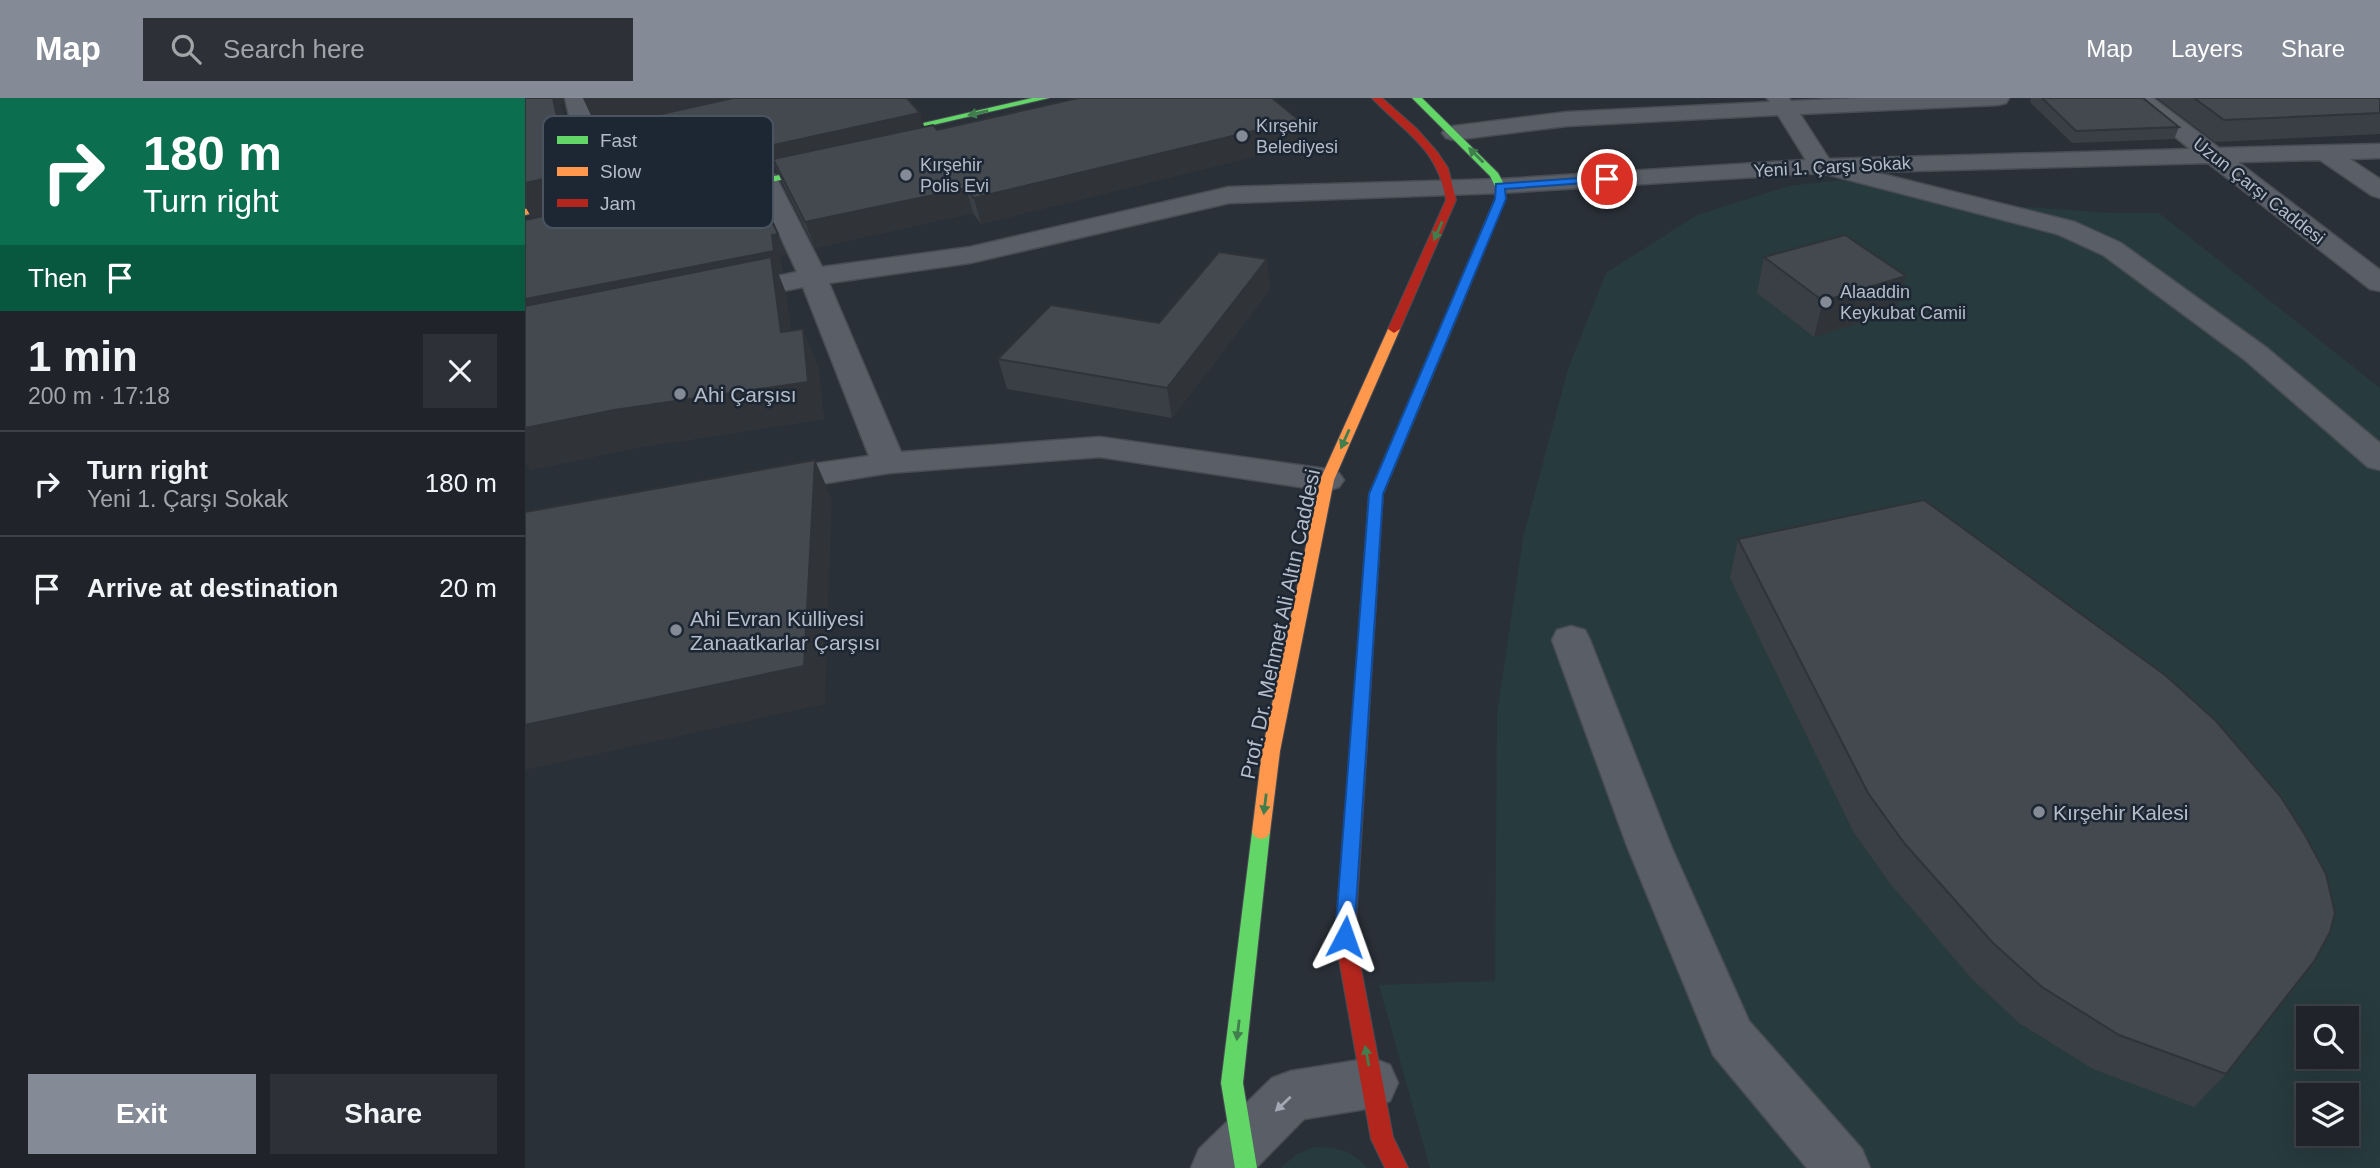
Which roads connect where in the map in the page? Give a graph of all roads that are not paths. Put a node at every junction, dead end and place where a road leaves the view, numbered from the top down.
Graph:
1 (1044, 98) edge
2 (1377, 98) edge
3 (1417, 98) edge
4 (1546, 98) edge
5 (1999, 98) edge
6 (2139, 98) edge
7 (603, 102) dead end
8 (1781, 103) edge
9 (571, 107) edge
10 (1556, 120) junction
11 (1454, 133) junction
12 (857, 139) edge
13 (2380, 151) edge
14 (2324, 152) junction
15 (2211, 153) junction
16 (845, 162) edge
17 (1822, 166) junction
18 (773, 178) edge
19 (1500, 186) junction
20 (1453, 187) junction
21 (2380, 190) edge
22 (773, 194) edge
23 (543, 208) edge
24 (525, 212) edge
25 (813, 277) junction
26 (2380, 283) edge
27 (703, 299) edge
28 (2380, 460) edge
29 (888, 463) junction
30 (1327, 480) junction
31 (740, 486) edge
32 (1571, 639) dead end
33 (1372, 1083) junction
34 (1235, 1160) edge
35 (1397, 1168) edge
36 (1843, 1168) edge

1 -> 12 main road
2 - 20 main road
3 - 11 main road
4 - 10 street
5 - 8 street
6 - 15 street, Uzun Çarşı Caddesi
7 - 9 street
8 - 10 street
8 - 17 street
10 - 11 street
19 -> 11 main road
13 - 14 street, Yeni 1. Çarşı Sokak
14 - 15 street, Yeni 1. Çarşı Sokak
14 - 21 street
15 - 17 street, Yeni 1. Çarşı Sokak
15 - 26 street, Uzun Çarşı Caddesi
16 - 18 main road
17 - 19 street, Yeni 1. Çarşı Sokak
17 - 28 street
19 - 20 street, Yeni 1. Çarşı Sokak
33 -> 19 main road
20 - 25 street, Yeni 1. Çarşı Sokak
20 -> 30 main road, Prof. Dr. Mehmet Ali Altın Caddesi
22 - 25 street
23 - 24 main road
25 - 27 street, Yeni 1. Çarşı Sokak
25 - 29 street
29 - 30 street
29 - 31 street
30 -> 34 main road, Prof. Dr. Mehmet Ali Altın Caddesi
32 - 36 street
33 -> 34 street
33 - 35 main road

